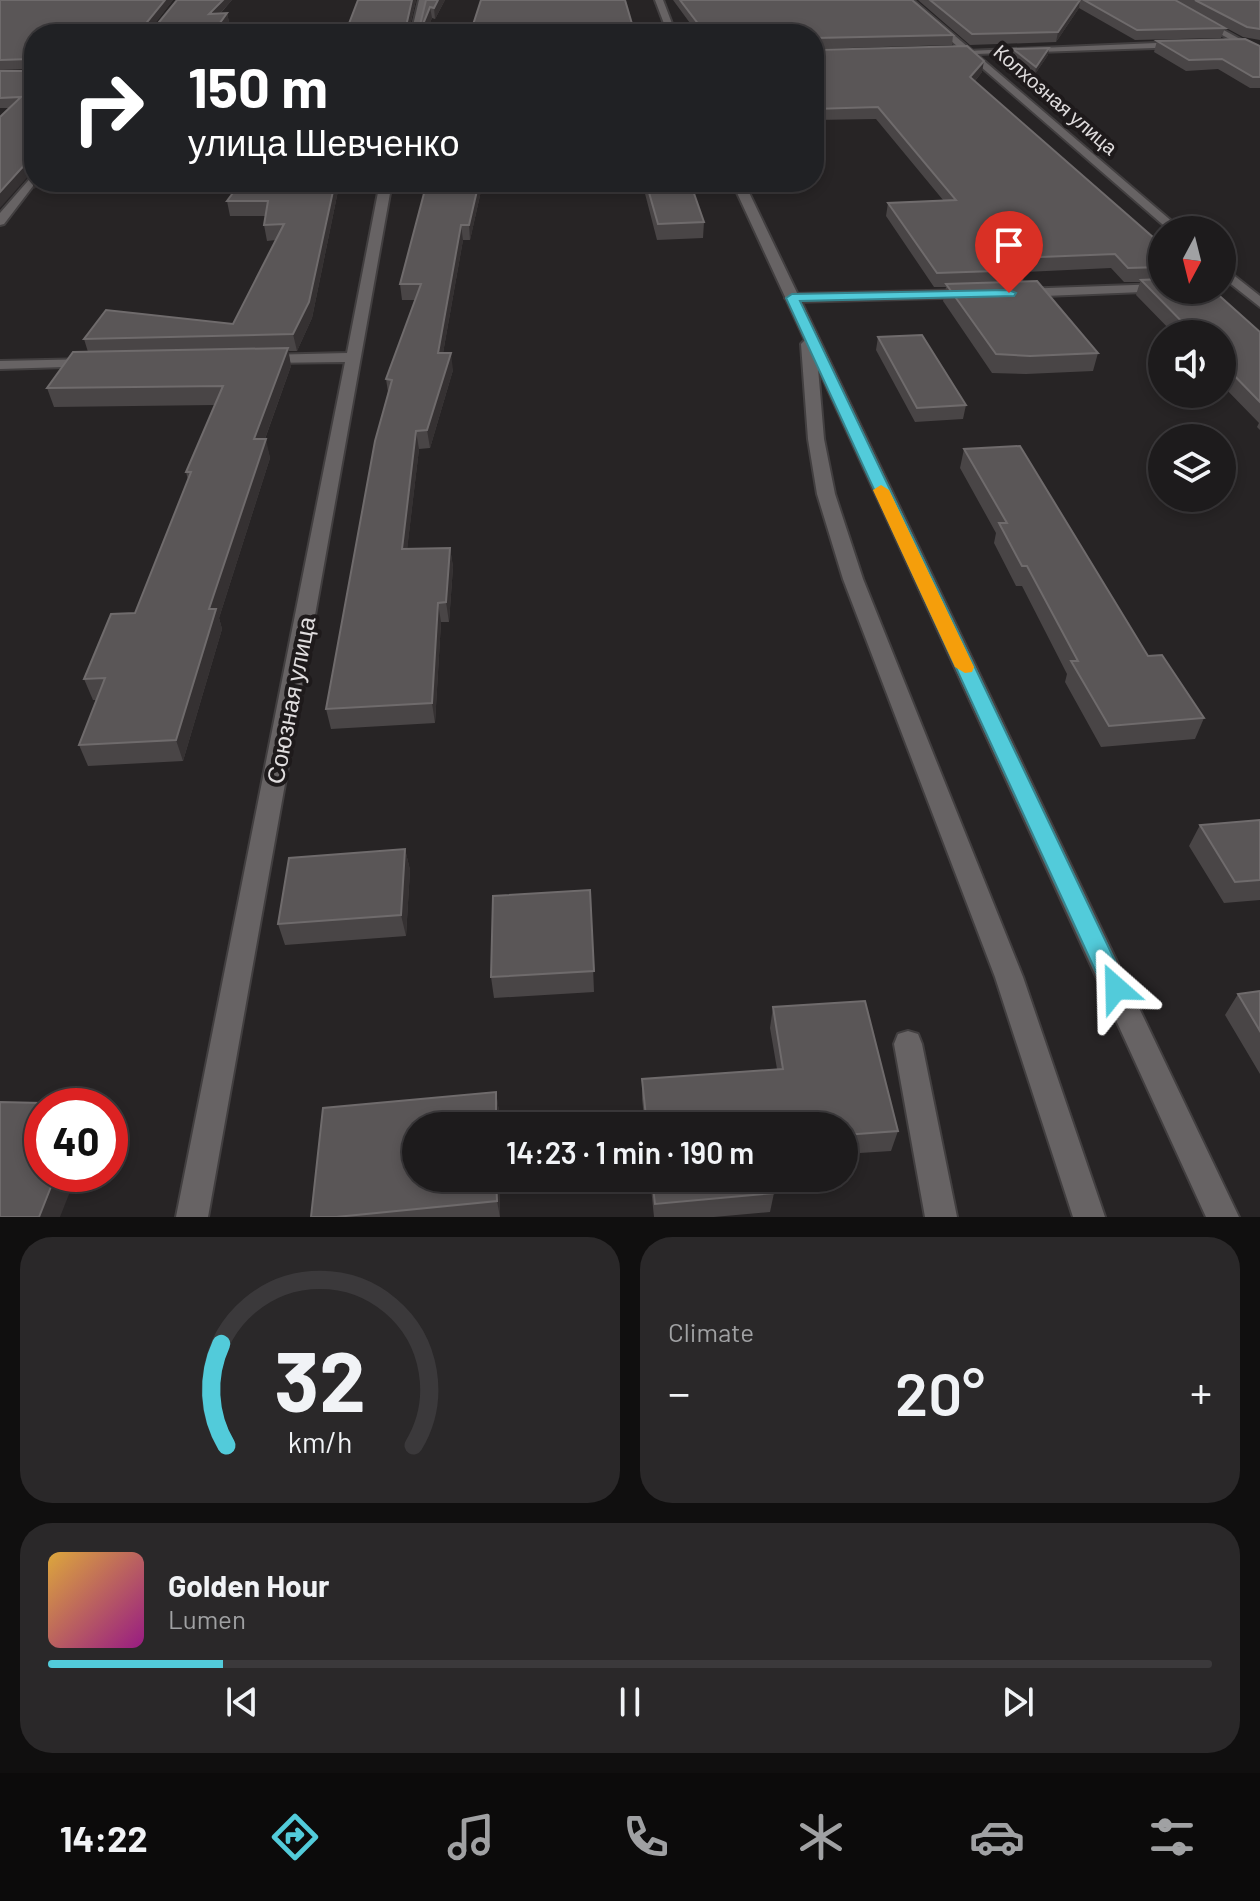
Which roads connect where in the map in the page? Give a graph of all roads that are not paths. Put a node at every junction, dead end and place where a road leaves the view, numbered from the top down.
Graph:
1 (423, 0) edge
2 (659, 0) edge
3 (908, 0) edge
4 (1163, 0) edge
5 (417, 24) edge
6 (668, 24) edge
7 (1242, 43) junction
8 (1260, 43) edge
9 (1221, 44) edge
10 (1195, 45) edge
11 (971, 51) junction
12 (943, 52) edge
13 (1260, 53) edge
14 (24, 190) edge
15 (384, 192) edge
16 (743, 192) edge
17 (1160, 216) edge
18 (0, 221) edge
19 (1236, 282) edge
20 (1260, 285) edge
21 (1236, 286) edge
22 (1240, 286) junction
23 (1148, 288) edge
24 (994, 293) edge
25 (1009, 293) edge
26 (792, 298) junction
27 (1260, 303) edge
28 (807, 332) junction
29 (355, 357) junction
30 (247, 359) edge
31 (108, 363) edge
32 (0, 365) edge
33 (908, 1044) dead end
34 (192, 1217) edge
35 (941, 1217) edge
36 (1089, 1217) edge
37 (1223, 1217) edge

1 - 5 street
2 - 6 street
3 - 11 street, Колхозная улица
4 - 7 street
7 - 8 street
7 - 9 street
7 - 13 street
10 - 11 street
11 - 12 street
11 - 17 street, Колхозная улица
14 - 18 street
15 - 29 street, Союзная улица
16 - 26 street
19 - 22 street
20 - 22 street
21 - 22 street
22 - 27 street
23 - 25 street
24 - 26 street
26 - 28 street
28 - 36 street
28 - 37 street
29 - 30 street
29 - 34 street, Союзная улица
31 - 32 street
33 - 35 street

